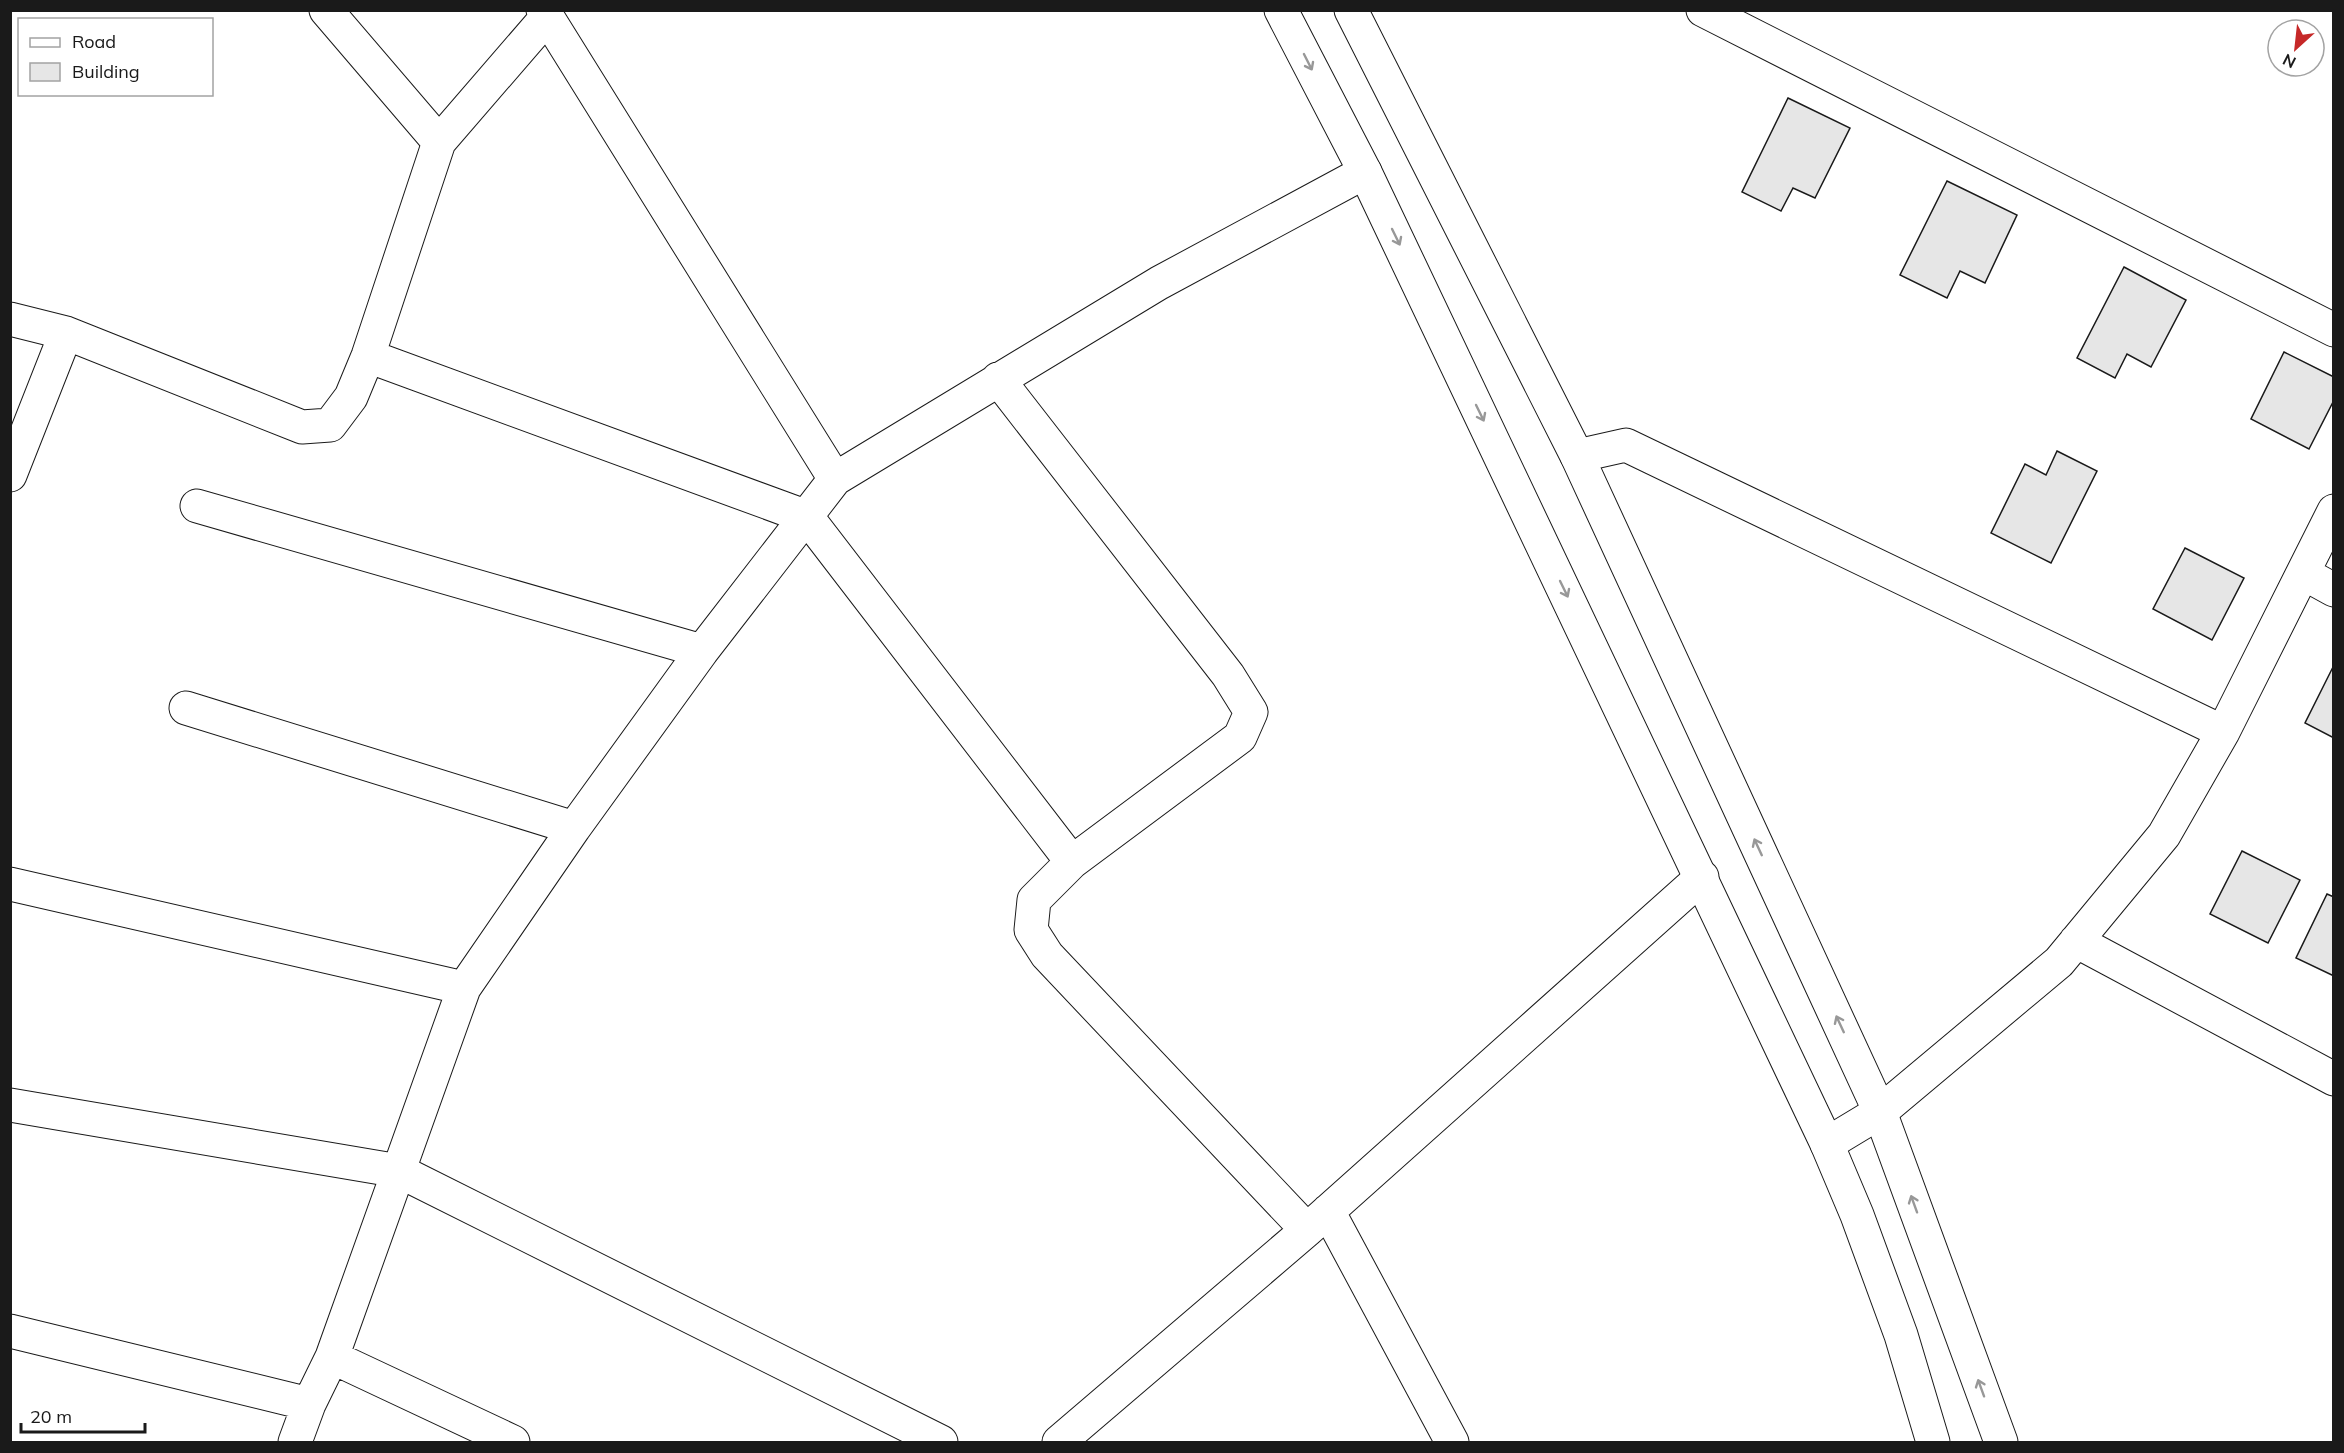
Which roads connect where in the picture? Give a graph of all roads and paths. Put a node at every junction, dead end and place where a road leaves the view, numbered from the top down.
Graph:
1 (326, 10) edge
2 (1281, 10) edge
3 (1351, 10) edge
4 (1703, 10) edge
5 (545, 14) edge
6 (439, 142) junction
7 (1365, 172) junction
8 (10, 319) edge
9 (2334, 330) edge
10 (66, 333) junction
11 (368, 356) junction
12 (998, 379) junction
13 (1577, 456) junction
14 (10, 475) edge
15 (835, 478) junction
16 (197, 506) dead end
17 (2334, 511) edge
18 (807, 517) junction
19 (2303, 573) junction
20 (2334, 590) edge
21 (702, 651) junction
22 (186, 708) dead end
23 (2223, 732) junction
24 (574, 828) junction
25 (1072, 862) junction
26 (1702, 877) junction
27 (10, 884) edge
28 (2076, 941) junction
29 (464, 988) junction
30 (2334, 1079) edge
31 (10, 1105) edge
32 (1880, 1112) junction
33 (1827, 1144) junction
34 (399, 1171) junction
35 (1317, 1220) junction
36 (10, 1331) edge
37 (332, 1358) junction
38 (309, 1404) junction
39 (295, 1443) edge
40 (513, 1443) edge
41 (941, 1443) edge
42 (1059, 1443) edge
43 (1452, 1443) edge
44 (1933, 1443) edge
45 (2001, 1443) edge

1 - 6 street
2 -> 7 street
3 - 13 street
4 - 9 street
5 - 6 street
5 - 15 street
6 - 11 street
7 - 12 street
7 -> 26 street
8 - 10 street
10 - 11 street
10 - 14 street
11 - 18 street
12 - 15 street
12 - 25 street
13 - 23 street
32 -> 13 street
15 - 18 street
16 - 21 street
17 - 19 street
18 - 21 street
18 - 25 street
19 - 20 street
19 - 23 street
21 - 24 street
22 - 24 street
23 - 28 street
24 - 29 street
25 - 35 street
26 - 33 street
26 - 35 street
27 - 29 street
28 - 30 street
28 - 32 street
29 - 34 street
31 - 34 street
32 - 33 street
45 -> 32 street
33 - 44 street
34 - 37 street
34 - 41 street
35 - 42 street
35 - 43 street
36 - 38 street
37 - 38 street
37 - 40 street
38 - 39 street

